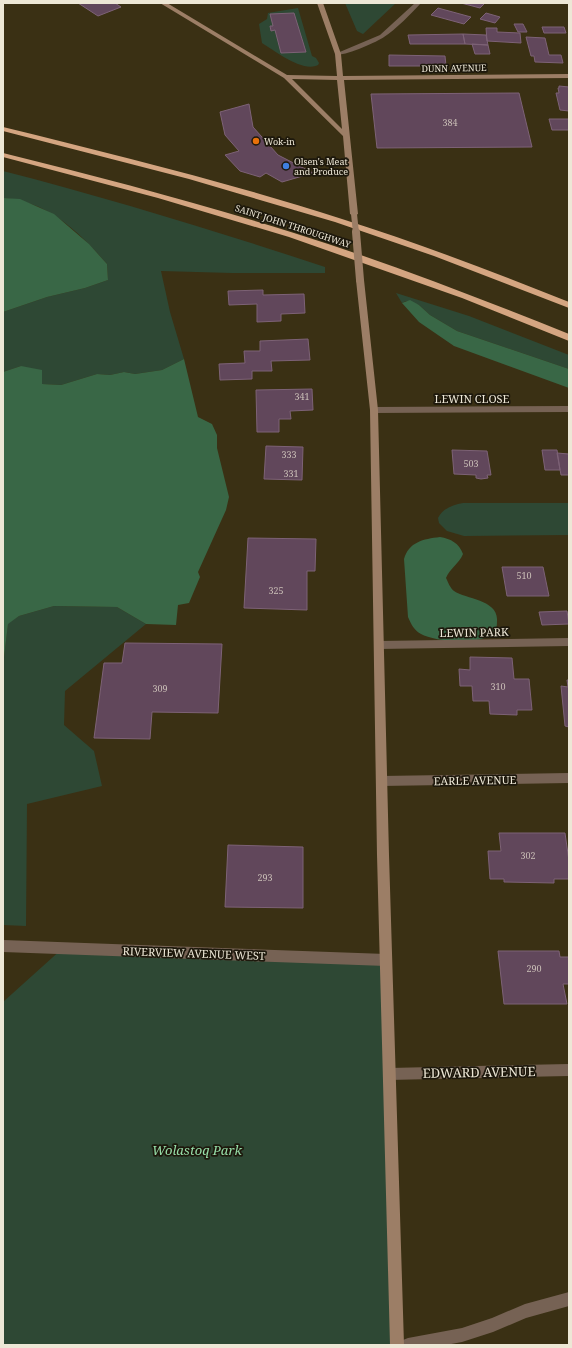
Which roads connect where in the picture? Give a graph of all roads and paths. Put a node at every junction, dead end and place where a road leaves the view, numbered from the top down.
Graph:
1 (163, 3) edge
2 (320, 3) edge
3 (418, 3) edge
4 (338, 54) junction
5 (569, 76) edge
6 (286, 77) junction
7 (340, 78) junction
8 (3, 129) edge
9 (345, 135) junction
10 (3, 155) edge
11 (569, 305) edge
12 (569, 338) edge
13 (569, 409) edge
14 (374, 410) junction
15 (569, 642) edge
16 (379, 645) junction
17 (569, 778) edge
18 (381, 781) junction
19 (3, 946) edge
20 (386, 960) junction
21 (569, 1070) edge
22 (390, 1074) junction
23 (569, 1298) edge
24 (397, 1345) edge
25 (408, 1345) edge

1 - 6 street
2 - 4 street
3 - 4 street
4 - 7 street
5 - 7 street, DUNN AVENUE
6 - 7 street, DUNN AVENUE
6 - 9 street
7 - 9 street
8 - 11 highway, SAINT JOHN THROUGHWAY
9 - 14 street, bridge
10 - 12 highway, SAINT JOHN THROUGHWAY
13 - 14 street, LEWIN CLOSE
14 - 16 street
15 - 16 street, LEWIN PARK
16 - 18 street
17 - 18 street, EARLE AVENUE
18 - 20 street
19 - 20 street, RIVERVIEW AVENUE WEST
20 - 22 street
21 - 22 street, EDWARD AVENUE
22 - 24 street
23 - 25 street

